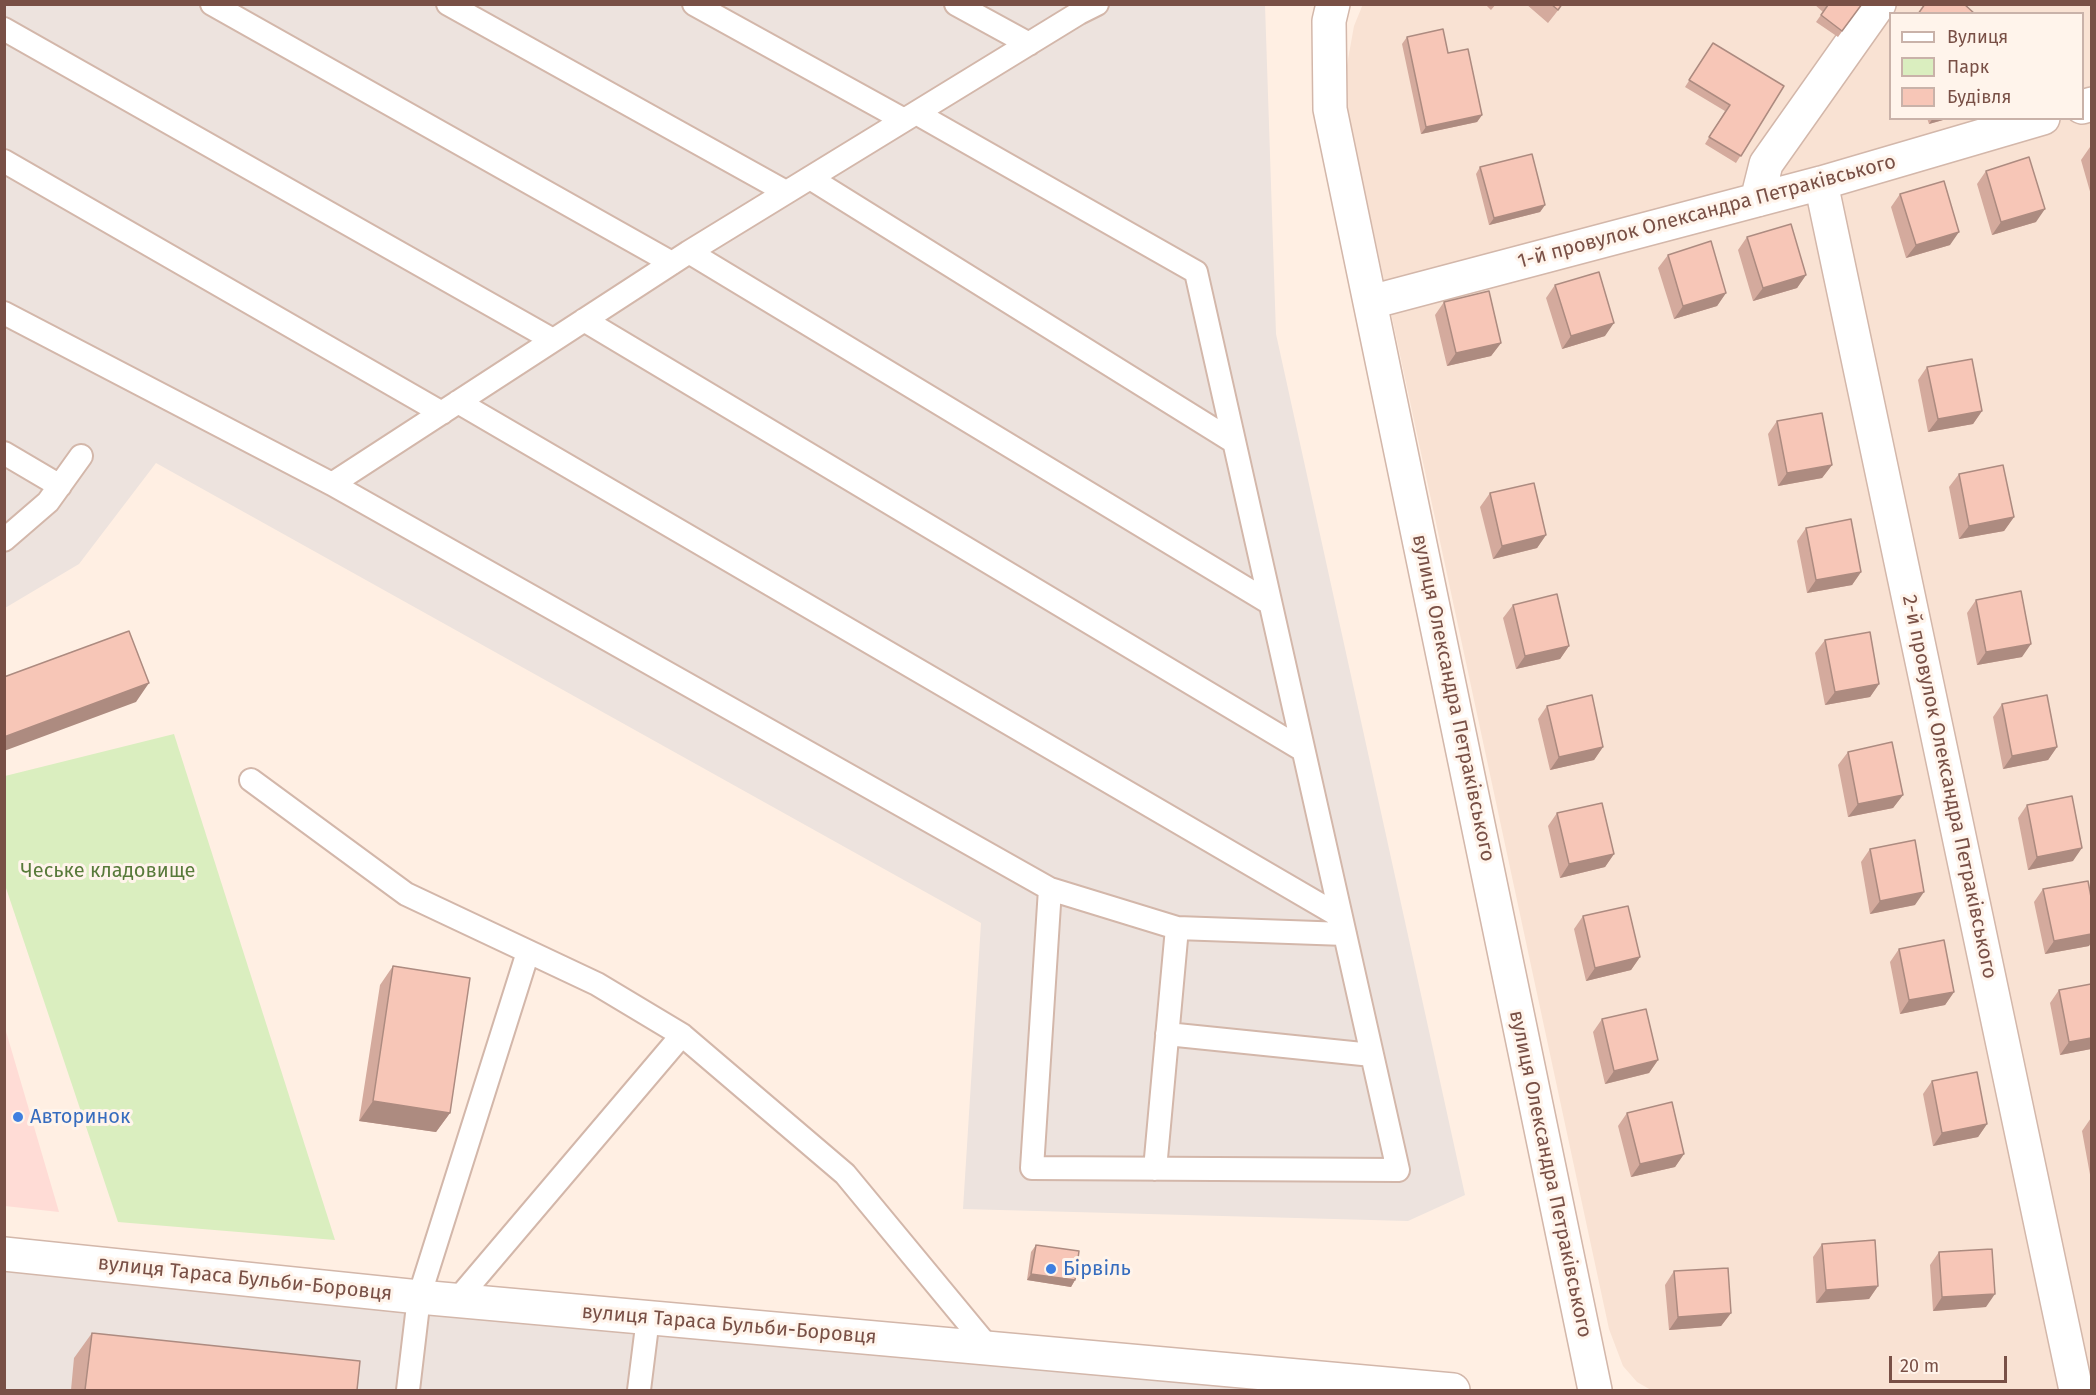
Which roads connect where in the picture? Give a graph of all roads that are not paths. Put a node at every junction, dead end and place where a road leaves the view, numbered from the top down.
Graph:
1 (212, 4) edge
2 (448, 4) edge
3 (694, 4) edge
4 (956, 4) edge
5 (1097, 4) edge
6 (1333, 4) edge
7 (1879, 4) edge
8 (4, 29) edge
9 (1029, 44) junction
10 (910, 117) junction
11 (2036, 120) edge
12 (4, 161) edge
13 (810, 178) junction
14 (1821, 183) junction
15 (786, 192) junction
16 (1757, 200) junction
17 (680, 258) junction
18 (1371, 302) junction
19 (4, 313) edge
20 (584, 320) junction
21 (553, 340) junction
22 (450, 407) junction
23 (1234, 442) junction
24 (4, 453) edge
25 (81, 456) dead end
26 (332, 484) junction
27 (60, 486) junction
28 (4, 540) edge
29 (1270, 603) junction
30 (1303, 750) junction
31 (251, 780) dead end
32 (1050, 889) junction
33 (1343, 926) junction
34 (1177, 928) junction
35 (528, 952) junction
36 (1167, 1034) junction
37 (682, 1035) junction
38 (1372, 1054) junction
39 (1155, 1169) junction
40 (4, 1254) edge
41 (419, 1297) junction
42 (457, 1300) junction
43 (648, 1318) junction
44 (989, 1348) junction
45 (408, 1390) edge
46 (639, 1390) edge
47 (1453, 1390) edge
48 (1595, 1390) edge
49 (2076, 1390) edge

1 - 17 lane
2 - 15 lane
3 - 10 lane
4 - 9 lane
5 - 9 lane
6 - 18 street, вулиця Олександра Петраківського
7 - 16 street
8 - 21 lane
9 - 10 lane
10 - 13 lane
10 - 23 lane
11 - 14 street, 1-й провулок Олександра Петраківського
12 - 22 lane
13 - 15 lane
13 - 23 lane
14 - 16 street, 1-й провулок Олександра Петраківського
14 - 49 street, 2-й провулок Олександра Петраківського
15 - 17 lane
16 - 18 street, 1-й провулок Олександра Петраківського
17 - 20 lane
17 - 29 lane
18 - 48 street, вулиця Олександра Петраківського
19 - 26 lane
20 - 21 lane
20 - 30 lane
21 - 22 lane
22 - 26 lane
22 - 33 lane
23 - 29 lane
24 - 27 lane
25 - 27 lane
26 - 32 lane
27 - 28 lane
29 - 30 lane
30 - 33 lane
31 - 35 lane
32 - 34 lane
32 - 39 lane
33 - 34 lane
33 - 38 lane
34 - 36 lane
35 - 37 lane
35 - 41 lane
36 - 38 lane
36 - 39 lane
37 - 42 lane
37 - 44 lane
38 - 39 lane
40 - 41 street, вулиця Тараса Бульби-Боровця
41 - 42 street, вулиця Тараса Бульби-Боровця
41 - 45 lane
42 - 43 street, вулиця Тараса Бульби-Боровця
43 - 44 street, вулиця Тараса Бульби-Боровця
43 - 46 lane
44 - 47 street, вулиця Тараса Бульби-Боровця

